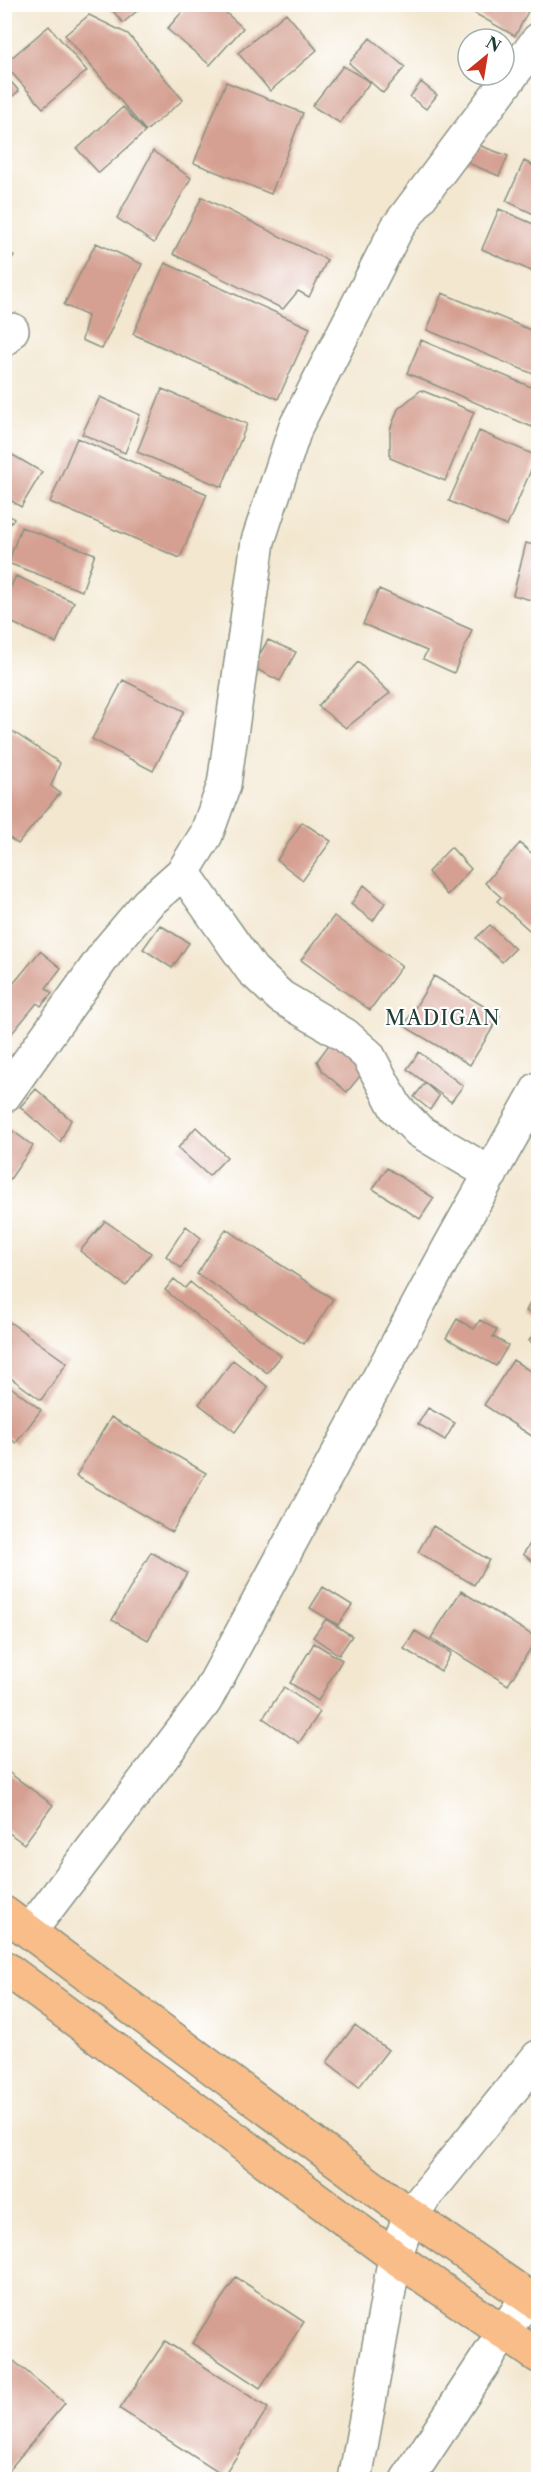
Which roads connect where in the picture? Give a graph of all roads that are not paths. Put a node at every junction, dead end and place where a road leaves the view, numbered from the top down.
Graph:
1 (538, 40) edge
2 (183, 872) junction
3 (538, 1089) edge
4 (4, 1096) edge
5 (491, 1174) junction
6 (17, 1922) edge
7 (4, 1966) edge
8 (538, 2057) edge
9 (410, 2215) junction
10 (395, 2257) junction
11 (533, 2300) edge
12 (504, 2331) junction
13 (538, 2356) edge
14 (355, 2480) edge
15 (407, 2480) edge

1 - 2 street
2 - 4 street
2 - 5 street
3 - 5 street
5 - 6 street
6 - 9 main road
7 - 10 main road
8 - 9 street
9 - 10 street
9 - 11 main road
10 - 12 main road
10 - 14 street
11 - 12 street
12 - 13 main road
12 - 15 street

